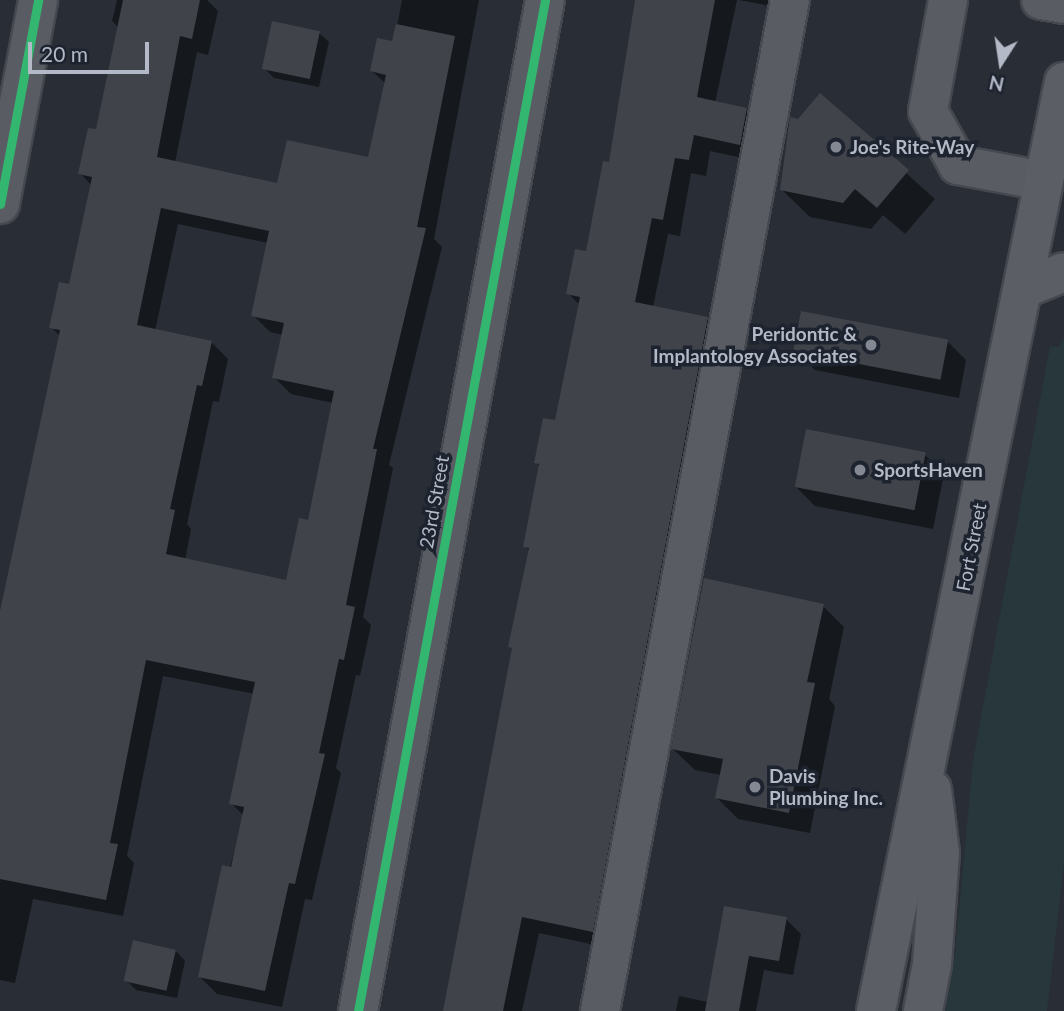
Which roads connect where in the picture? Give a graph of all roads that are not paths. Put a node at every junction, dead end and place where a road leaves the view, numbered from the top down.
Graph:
1 (38, 0) edge
2 (545, 0) edge
3 (790, 0) edge
4 (948, 0) edge
5 (1041, 0) edge
6 (1064, 4) edge
7 (1064, 82) edge
8 (1044, 181) junction
9 (0, 204) edge
10 (1064, 272) edge
11 (1023, 289) junction
12 (928, 760) junction
13 (358, 1011) edge
14 (600, 1011) edge
15 (876, 1011) edge
16 (923, 1011) edge

1 - 9 street
2 - 13 street, 23rd Street
3 - 14 street
4 - 8 street
5 - 6 street
7 - 8 main road, Fort Street
8 - 11 main road, Fort Street
10 - 11 main road
11 - 12 main road, Fort Street
12 - 15 main road, Fort Street
12 - 16 main road

